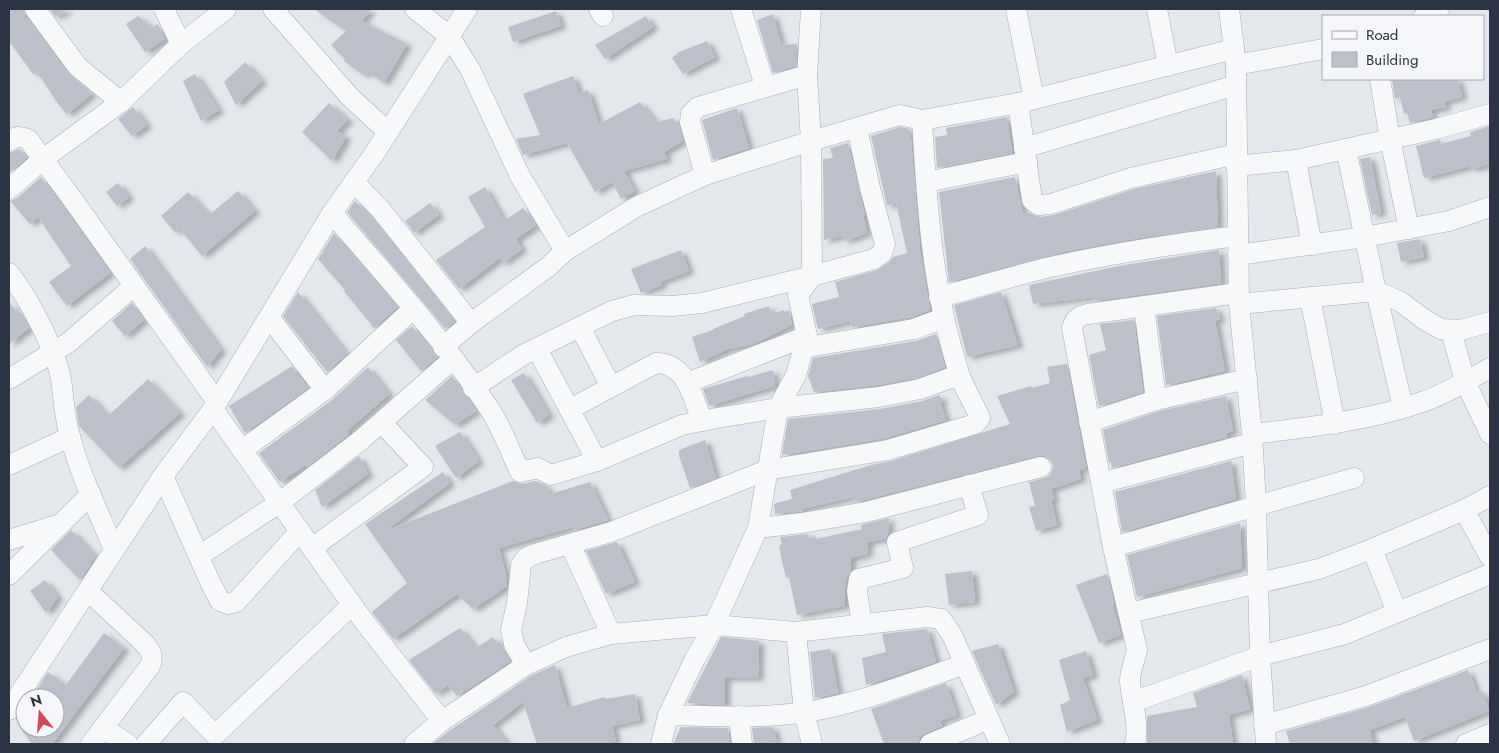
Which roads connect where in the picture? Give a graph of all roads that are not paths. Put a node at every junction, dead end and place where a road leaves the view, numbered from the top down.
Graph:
1 (35, 9) edge
2 (164, 9) edge
3 (226, 9) edge
4 (273, 9) edge
5 (415, 9) edge
6 (467, 9) edge
7 (741, 9) edge
8 (811, 9) edge
9 (1016, 9) edge
10 (1157, 9) edge
11 (1229, 9) edge
12 (1439, 9) edge
13 (1426, 15) edge
14 (449, 36) junction
15 (181, 44) junction
16 (1322, 50) edge
17 (1168, 66) junction
18 (1235, 66) junction
19 (807, 75) junction
20 (1380, 80) edge
21 (764, 86) junction
22 (1026, 101) junction
23 (121, 102) junction
24 (1490, 114) edge
25 (922, 120) junction
26 (857, 128) junction
27 (388, 132) junction
28 (1390, 139) junction
29 (9, 141) edge
30 (811, 141) junction
31 (1346, 149) junction
32 (1025, 155) junction
33 (43, 158) junction
34 (1236, 160) junction
35 (1296, 160) junction
36 (705, 176) junction
37 (354, 182) junction
38 (926, 182) junction
39 (9, 189) edge
40 (1490, 207) edge
41 (332, 213) junction
42 (1409, 229) junction
43 (1365, 238) junction
44 (1312, 245) junction
45 (1238, 246) junction
46 (565, 251) junction
47 (9, 273) edge
48 (812, 276) junction
49 (134, 286) junction
50 (1376, 291) junction
51 (939, 297) junction
52 (1310, 297) junction
53 (1238, 298) junction
54 (1144, 306) junction
55 (413, 309) junction
56 (269, 317) junction
57 (944, 318) junction
58 (1490, 322) edge
59 (471, 323) junction
60 (580, 326) junction
61 (1451, 331) junction
62 (805, 342) junction
63 (537, 349) junction
64 (54, 352) junction
65 (448, 353) junction
66 (1490, 368) edge
67 (959, 375) junction
68 (9, 379) edge
69 (1247, 379) junction
70 (1465, 381) junction
71 (687, 383) junction
72 (611, 386) junction
73 (473, 388) junction
74 (325, 390) junction
75 (1156, 400) junction
76 (215, 406) junction
77 (778, 408) junction
78 (1403, 408) junction
79 (570, 409) junction
80 (702, 421) junction
81 (1089, 422) junction
82 (382, 423) junction
83 (1334, 424) junction
84 (1490, 434) edge
85 (70, 437) junction
86 (1252, 438) junction
87 (242, 450) junction
88 (597, 461) junction
89 (9, 465) edge
90 (1041, 467) dead end
91 (768, 470) junction
92 (163, 476) junction
93 (1354, 478) dead end
94 (1101, 482) junction
95 (969, 485) junction
96 (91, 494) junction
97 (1490, 496) edge
98 (279, 503) junction
99 (1256, 505) junction
100 (1464, 510) junction
101 (60, 524) junction
102 (758, 528) junction
103 (300, 531) junction
104 (9, 540) edge
105 (570, 544) junction
106 (1113, 546) junction
107 (312, 548) junction
108 (1372, 549) junction
109 (114, 550) junction
110 (199, 556) junction
111 (1490, 557) edge
112 (1490, 574) edge
113 (9, 575) edge
114 (1258, 583) junction
115 (88, 590) junction
116 (352, 605) junction
117 (1397, 612) junction
118 (1129, 613) junction
119 (714, 625) junction
120 (862, 625) junction
121 (796, 632) junction
122 (611, 634) junction
123 (1490, 649) edge
124 (1260, 656) junction
125 (526, 664) junction
126 (965, 664) junction
127 (1133, 702) junction
128 (9, 710) edge
129 (804, 712) junction
130 (668, 715) junction
131 (739, 716) junction
132 (989, 719) junction
133 (442, 721) junction
134 (103, 728) junction
135 (1490, 734) edge
136 (1265, 735) edge
137 (219, 739) edge
138 (90, 744) edge
139 (128, 744) edge
140 (146, 744) edge
141 (414, 744) edge
142 (661, 744) edge
143 (742, 744) edge
144 (812, 744) edge
145 (930, 744) edge
146 (1000, 744) edge
147 (1136, 744) edge
148 (1466, 744) edge

1 - 23 street
2 - 15 street
3 - 15 street
4 - 27 street
5 - 14 street
6 - 14 street
7 - 21 street
8 - 19 street
9 - 22 street
10 - 17 street
11 - 18 street
12 - 13 street
14 - 27 street
14 - 46 street
15 - 23 street
16 - 18 street
17 - 18 street
17 - 22 street
18 - 32 street
18 - 34 street
19 - 21 street
19 - 30 street
20 - 28 street
21 - 36 street
22 - 25 street
22 - 32 street
23 - 33 street
24 - 28 street
25 - 26 street
25 - 38 street
26 - 30 street
26 - 48 street
27 - 37 street
28 - 31 street
28 - 42 street
29 - 33 street
30 - 36 street
30 - 48 street
31 - 35 street
31 - 43 street
32 - 34 street
32 - 38 street
33 - 39 street
33 - 49 street
34 - 35 street
34 - 45 street
35 - 44 street
36 - 46 street
37 - 41 street
37 - 59 street
38 - 51 street
40 - 42 street
41 - 55 street
41 - 56 street
42 - 43 street
43 - 44 street
43 - 50 street
44 - 45 street
45 - 51 street
45 - 53 street
46 - 59 street
47 - 64 street
48 - 60 street
48 - 62 street
49 - 64 street
49 - 76 street
50 - 52 street
50 - 61 street
50 - 78 street
51 - 57 street
52 - 53 street
52 - 83 street
53 - 54 street
53 - 69 street
54 - 75 street
54 - 81 street
55 - 65 street
55 - 74 street
56 - 74 street
56 - 76 street
57 - 62 street
57 - 67 street
58 - 61 street
59 - 65 street
60 - 63 street
60 - 72 street
61 - 70 street
62 - 71 street
62 - 77 street
63 - 73 street
63 - 79 street
64 - 68 street
64 - 85 street
65 - 73 street
65 - 82 street
66 - 70 street
67 - 77 street
67 - 91 street
69 - 75 street
69 - 86 street
70 - 78 street
70 - 84 street
71 - 72 street
71 - 80 street
72 - 79 street
73 - 88 street
74 - 87 street
75 - 81 street
76 - 87 street
76 - 92 street
77 - 80 street
77 - 91 street
78 - 83 street
79 - 88 street
80 - 88 street
81 - 94 street
82 - 98 street
82 - 107 street
83 - 86 street
85 - 89 street
85 - 96 street
86 - 94 street
86 - 99 street
87 - 98 street
90 - 95 street
91 - 102 street
91 - 105 street
92 - 109 street
92 - 110 street
93 - 99 street
94 - 106 street
95 - 102 street
95 - 120 street
96 - 101 street
96 - 109 street
97 - 100 street
98 - 103 street
98 - 110 street
99 - 106 street
99 - 114 street
100 - 108 street
100 - 111 street
101 - 104 street
101 - 113 street
102 - 119 street
103 - 107 street
103 - 110 street
105 - 122 street
105 - 125 street
106 - 118 street
107 - 116 street
108 - 114 street
108 - 117 street
109 - 115 street
112 - 117 street
114 - 118 street
114 - 124 street
115 - 128 street
115 - 134 street
116 - 133 street
116 - 137 street
117 - 124 street
118 - 127 street
119 - 121 street
119 - 122 street
119 - 130 street
120 - 121 street
120 - 126 street
121 - 129 street
122 - 125 street
123 - 136 street
124 - 127 street
124 - 136 street
125 - 133 street
126 - 129 street
126 - 132 street
127 - 147 street
129 - 131 street
129 - 144 street
130 - 131 street
130 - 142 street
131 - 143 street
132 - 145 street
132 - 146 street
133 - 141 street
134 - 138 street
134 - 139 street
135 - 148 street
137 - 140 street

